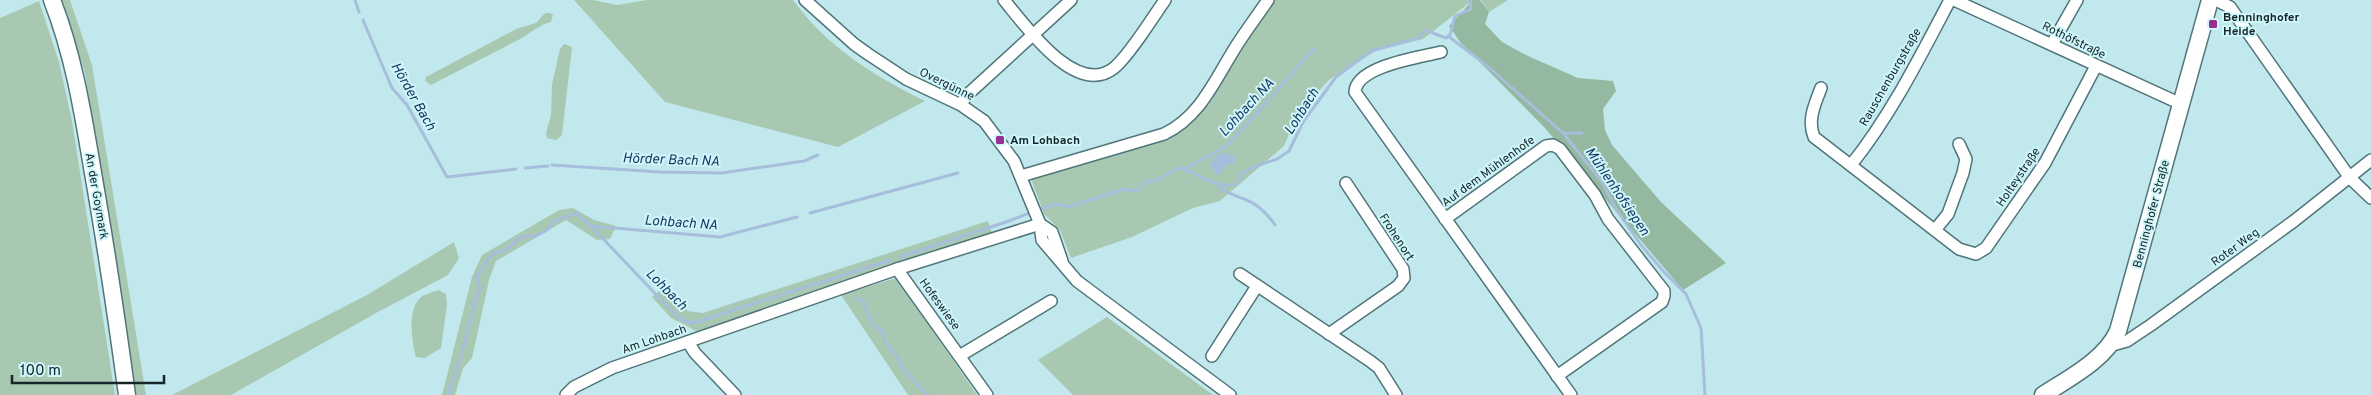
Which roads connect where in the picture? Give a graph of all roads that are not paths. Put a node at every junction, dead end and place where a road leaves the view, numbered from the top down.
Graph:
1 (52, 0) edge
2 (805, 0) edge
3 (1004, 0) edge
4 (1072, 0) edge
5 (1165, 0) edge
6 (1268, 0) edge
7 (1950, 0) edge
8 (1954, 0) edge
9 (2077, 0) edge
10 (2210, 0) edge
11 (2216, 0) edge
12 (1033, 35) junction
13 (2052, 44) junction
14 (1440, 52) dead end
15 (2096, 66) junction
16 (1821, 88) dead end
17 (2181, 104) junction
18 (961, 105) junction
19 (1959, 144) dead end
20 (2371, 160) edge
21 (1851, 165) junction
22 (1021, 176) junction
23 (2350, 178) junction
24 (1346, 183) dead end
25 (2371, 198) edge
26 (1445, 219) junction
27 (1038, 220) junction
28 (1935, 230) junction
29 (897, 269) junction
30 (1240, 274) dead end
31 (1257, 286) junction
32 (1051, 301) dead end
33 (1329, 334) junction
34 (688, 342) junction
35 (2109, 346) junction
36 (960, 355) junction
37 (1212, 356) dead end
38 (1557, 376) junction
39 (127, 395) edge
40 (566, 395) edge
41 (735, 395) edge
42 (987, 395) edge
43 (1230, 395) edge
44 (1396, 395) edge
45 (1571, 395) edge
46 (2043, 395) edge

1 - 39 main road, An der Goymark
2 - 18 street, Overgünne
3 - 12 street
4 - 12 street
5 - 12 street
6 - 22 street
7 - 21 street, Rauschenburgstraße
8 - 13 street, Rothöfstraße
9 - 13 street
10 - 17 main road, Benninghofer Straße
11 - 23 street
12 - 18 street
13 - 15 street, Rothöfstraße
14 - 26 street, Auf dem Mühlenhofe
15 - 17 street, Rothöfstraße
15 - 28 street, Holteystraße
16 - 21 street, Holteystraße
17 - 35 main road, Benninghofer Straße
18 - 22 street, Overgünne
19 - 28 street
20 - 23 street, Roter Weg
21 - 28 street, Holteystraße
22 - 27 street, Overgünne
23 - 25 street
23 - 35 street, Roter Weg
24 - 33 street, Frohenort
26 - 38 street, Auf dem Mühlenhofe
26 - 38 street, Auf dem Mühlenhofe
27 - 29 street, Am Lohbach
27 - 43 street, Overgünne
29 - 34 street, Am Lohbach
29 - 36 street, Hofeswiese
30 - 31 street
31 - 33 street
31 - 37 street
32 - 36 street
33 - 44 street
34 - 40 street, Am Lohbach
34 - 41 street
35 - 46 main road, Benninghofer Straße
36 - 42 street, Hofeswiese
38 - 45 street, Auf dem Mühlenhofe

